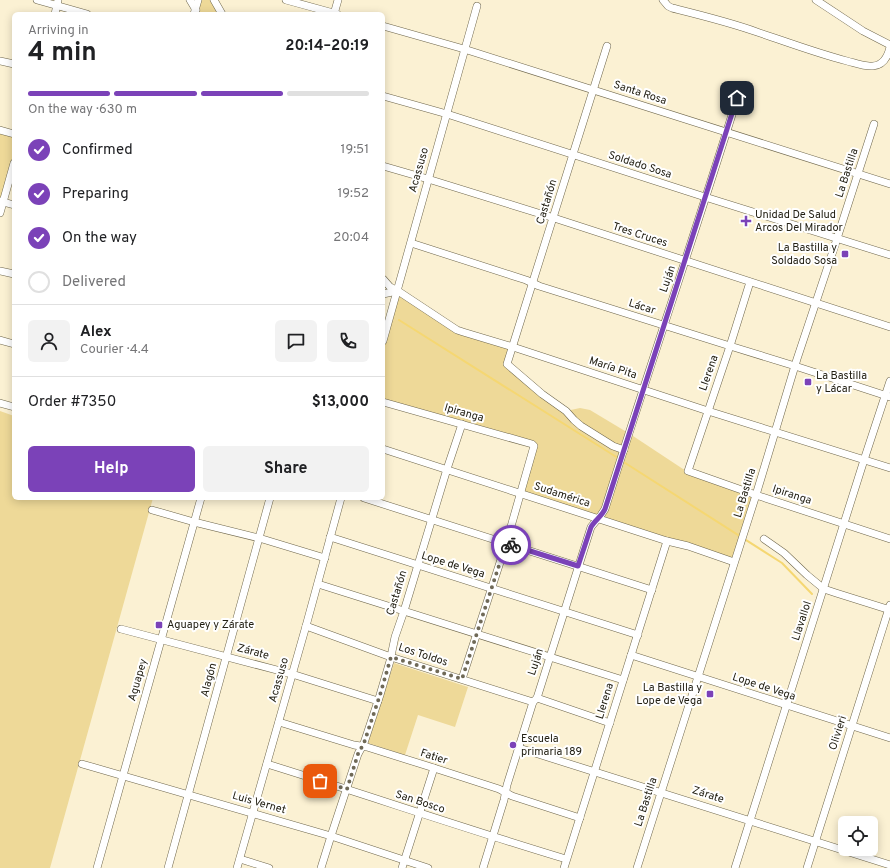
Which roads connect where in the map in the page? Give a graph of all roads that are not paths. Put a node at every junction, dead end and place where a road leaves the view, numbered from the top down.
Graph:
1 (37, 0) edge
2 (190, 0) edge
3 (198, 0) edge
4 (214, 0) edge
5 (286, 0) edge
6 (338, 0) edge
7 (663, 0) edge
8 (816, 0) edge
9 (58, 3) edge
10 (477, 6) dead end
11 (82, 12) edge
12 (195, 12) edge
13 (221, 12) edge
14 (328, 12) edge
15 (335, 12) edge
16 (385, 27) edge
17 (607, 46) dead end
18 (890, 46) edge
19 (464, 49) junction
20 (0, 61) edge
21 (12, 64) edge
22 (741, 86) dead end
23 (593, 89) junction
24 (385, 97) edge
25 (447, 114) junction
26 (874, 124) dead end
27 (0, 130) edge
28 (726, 132) junction
29 (12, 133) edge
30 (573, 155) junction
31 (385, 167) edge
32 (12, 169) edge
33 (858, 174) junction
34 (428, 179) junction
35 (890, 184) edge
36 (705, 197) junction
37 (2, 201) edge
38 (12, 204) edge
39 (0, 213) edge
40 (554, 218) junction
41 (837, 239) junction
42 (411, 243) junction
43 (890, 255) edge
44 (685, 261) junction
45 (0, 270) edge
46 (12, 273) edge
47 (385, 281) edge
48 (750, 282) junction
49 (533, 283) junction
50 (398, 291) junction
51 (385, 294) edge
52 (815, 303) junction
53 (385, 322) edge
54 (664, 325) junction
55 (387, 326) junction
56 (890, 326) edge
57 (385, 334) edge
58 (0, 340) edge
59 (12, 343) edge
60 (730, 346) junction
61 (513, 347) junction
62 (795, 366) junction
63 (890, 381) edge
64 (644, 390) junction
65 (888, 396) edge
66 (0, 403) edge
67 (385, 403) edge
68 (12, 407) edge
69 (708, 411) junction
70 (462, 424) junction
71 (775, 432) junction
72 (385, 450) edge
73 (623, 453) junction
74 (864, 460) junction
75 (890, 468) edge
76 (447, 470) junction
77 (688, 471) joint
78 (521, 493) junction
79 (756, 495) junction
80 (200, 500) edge
81 (269, 500) edge
82 (340, 500) edge
83 (370, 500) edge
84 (152, 510) dead end
85 (598, 519) junction
86 (432, 520) junction
87 (194, 522) junction
88 (844, 524) junction
89 (330, 537) junction
90 (259, 538) junction
91 (764, 539) dead end
92 (890, 539) edge
93 (667, 541) junction
94 (506, 544) junction
95 (325, 558) junction
96 (734, 562) junction
97 (417, 565) junction
98 (578, 566) junction
99 (318, 584) junction
100 (492, 588) junction
101 (824, 589) junction
102 (652, 590) junction
103 (890, 608) edge
104 (404, 611) junction
105 (564, 611) junction
106 (306, 626) junction
107 (121, 629) dead end
108 (477, 634) junction
109 (638, 635) junction
110 (161, 639) junction
111 (631, 655) junction
112 (227, 656) junction
113 (391, 657) junction
114 (550, 657) junction
115 (292, 674) junction
116 (698, 677) junction
117 (462, 679) junction
118 (623, 680) junction
119 (535, 700) junction
120 (378, 701) junction
121 (786, 706) junction
122 (279, 722) junction
123 (610, 723) junction
124 (852, 726) junction
125 (890, 738) edge
126 (361, 747) junction
127 (519, 748) junction
128 (82, 764) dead end
129 (266, 764) junction
130 (434, 768) junction
131 (594, 771) junction
132 (122, 776) junction
133 (347, 789) junction
134 (661, 792) junction
135 (506, 793) junction
136 (189, 795) junction
137 (253, 813) junction
138 (419, 813) junction
139 (580, 818) junction
140 (750, 820) junction
141 (330, 836) junction
142 (493, 837) junction
143 (816, 841) junction
144 (240, 859) junction
145 (566, 859) junction
146 (403, 864) edge
147 (890, 865) edge
148 (97, 868) edge
149 (168, 868) edge
150 (237, 868) edge
151 (269, 868) edge
152 (321, 868) edge
153 (428, 868) edge
154 (483, 868) edge
155 (564, 868) edge
156 (637, 868) edge
157 (735, 868) edge
158 (807, 868) edge

1 - 9 street
2 - 12 street
3 - 12 street
4 - 13 street
5 - 14 street
6 - 15 street
7 - 18 street
8 - 18 street
9 - 11 street
10 - 19 street, Acassuso
16 - 19 street, Santa Rosa
17 - 23 street, Castañón
19 - 23 street, Santa Rosa
19 - 25 street, Acassuso
20 - 21 street
22 - 28 street, Luján
23 - 28 street, Santa Rosa
23 - 30 street, Castañón
24 - 25 street, Soldado Sosa
25 - 30 street, Soldado Sosa
25 - 34 street, Acassuso
26 - 33 street, La Bastilla
27 - 29 street
28 - 33 street, Santa Rosa
28 - 36 street, Luján
30 - 36 street, Soldado Sosa
30 - 40 street, Castañón
31 - 34 street, Tres Cruces
32 - 37 street
33 - 35 street, Santa Rosa
33 - 41 street, La Bastilla
34 - 40 street, Tres Cruces
34 - 42 street, Acassuso
36 - 41 street, Soldado Sosa
36 - 44 street, Luján
37 - 38 street
37 - 39 street
40 - 44 street, Tres Cruces
40 - 49 street, Castañón
41 - 43 street, Soldado Sosa
41 - 52 street, La Bastilla
42 - 49 street, Lácar
42 - 50 street, Acassuso
44 - 48 street, Tres Cruces
44 - 54 street, Luján
45 - 46 street
47 - 50 street, María Pita
48 - 52 street, Tres Cruces
48 - 60 street, Llerena
49 - 54 street, Lácar
49 - 61 street, Castañón
50 - 51 street
50 - 55 street, Acassuso
50 - 61 street, María Pita
52 - 56 street, Tres Cruces
52 - 62 street, La Bastilla
53 - 55 street
54 - 60 street, Lácar
54 - 64 street, Luján
55 - 57 street, Acassuso
58 - 59 street
60 - 62 street, Lácar
60 - 69 street, Llerena
61 - 64 street, María Pita
61 - 73 street, Castañón
62 - 65 street, Lácar
62 - 71 street, La Bastilla
63 - 65 street, Llavallol
64 - 69 street, María Pita
64 - 73 street, Luján
65 - 74 street, Llavallol
66 - 68 street
67 - 70 street, Ipiranga
69 - 71 street, María Pita
69 - 77 street, Llerena
70 - 76 street, Castañón
70 - 78 street, Ipiranga
71 - 74 street, María Pita
71 - 79 street, La Bastilla
72 - 76 street, Sudamérica
73 - 85 street, Luján
74 - 75 street, María Pita
74 - 88 street, Llavallol
76 - 78 street, Sudamérica
76 - 86 street, Castañón
77 - 79 street, Ipiranga
78 - 85 street, Sudamérica
78 - 94 street
79 - 88 street, Ipiranga
79 - 96 street, La Bastilla
80 - 87 street, Aguapey
81 - 90 street, Alagón
82 - 89 street, Acassuso
83 - 86 street
84 - 87 street
85 - 93 street, Sudamérica
85 - 98 street, Luján
86 - 94 street
86 - 97 street, Castañón
87 - 90 street
87 - 110 street, Aguapey
88 - 92 street, Ipiranga
88 - 101 street, Llavallol
89 - 95 street, Acassuso
89 - 97 street, Lope de Vega
90 - 95 street
90 - 112 street, Alagón
91 - 101 street
93 - 96 street, Sudamérica
93 - 102 street, Llerena
94 - 98 street
94 - 100 street
95 - 99 street, Acassuso
96 - 116 street, La Bastilla
97 - 100 street, Lope de Vega
97 - 104 street, Castañón
98 - 102 street
98 - 105 street, Luján
99 - 104 street
99 - 106 street, Acassuso
100 - 105 street, Lope de Vega
100 - 108 street
101 - 103 street
101 - 121 street, Llavallol
102 - 109 street, Llerena
103 - 124 street, Olivieri
104 - 108 street
104 - 113 street, Castañón
105 - 109 street, Lope de Vega
105 - 114 street, Luján
106 - 113 street, Los Toldos
106 - 115 street, Acassuso
107 - 110 street, Zárate
108 - 114 street
108 - 117 street
109 - 111 street, Llerena
110 - 112 street, Zárate
110 - 132 street, Aguapey
111 - 116 street, Lope de Vega
111 - 118 street, Llerena
112 - 115 street, Zárate
112 - 136 street, Alagón
113 - 117 street, Los Toldos
113 - 120 street, Castañón
114 - 118 street
114 - 119 street, Luján
115 - 120 street, Zárate
115 - 122 street, Acassuso
116 - 121 street, Lope de Vega
116 - 134 street, La Bastilla
117 - 119 street, Los Toldos
118 - 123 street, Llerena
119 - 123 street, Los Toldos
119 - 127 street, Luján
120 - 126 street, Castañón
121 - 124 street, Lope de Vega
121 - 140 street, Llavallol
122 - 126 street, Fatier
122 - 129 street, Acassuso
123 - 131 street, Llerena
124 - 125 street, Lope de Vega
124 - 143 street, Olivieri
126 - 130 street, Fatier
126 - 133 street, Castañón
127 - 131 street, Zárate
127 - 135 street, Luján
128 - 132 street, Luis Vernet
129 - 133 street, San Bosco
129 - 137 street, Acassuso
130 - 135 street, Fatier
130 - 138 street
131 - 134 street, Zárate
131 - 139 street, Llerena
132 - 136 street, Luis Vernet
132 - 148 street, Aguapey
133 - 138 street, San Bosco
133 - 141 street, Castañón
134 - 140 street, Zárate
134 - 156 street, La Bastilla
135 - 139 street, Fatier
135 - 142 street, Luján
136 - 137 street, Luis Vernet
136 - 149 street, Alagón
137 - 141 street, Luis Vernet
137 - 144 street, Acassuso
138 - 142 street, San Bosco
138 - 146 street
139 - 145 street, Llerena
140 - 143 street, Zárate
140 - 157 street, Llavallol
141 - 146 street, Luis Vernet
141 - 152 street, Castañón
142 - 145 street, San Bosco
142 - 154 street, Luján
143 - 147 street, Zárate
143 - 158 street, Olivieri
144 - 150 street, Acassuso
144 - 151 street
145 - 155 street, Llerena
146 - 153 street, Luis Vernet

